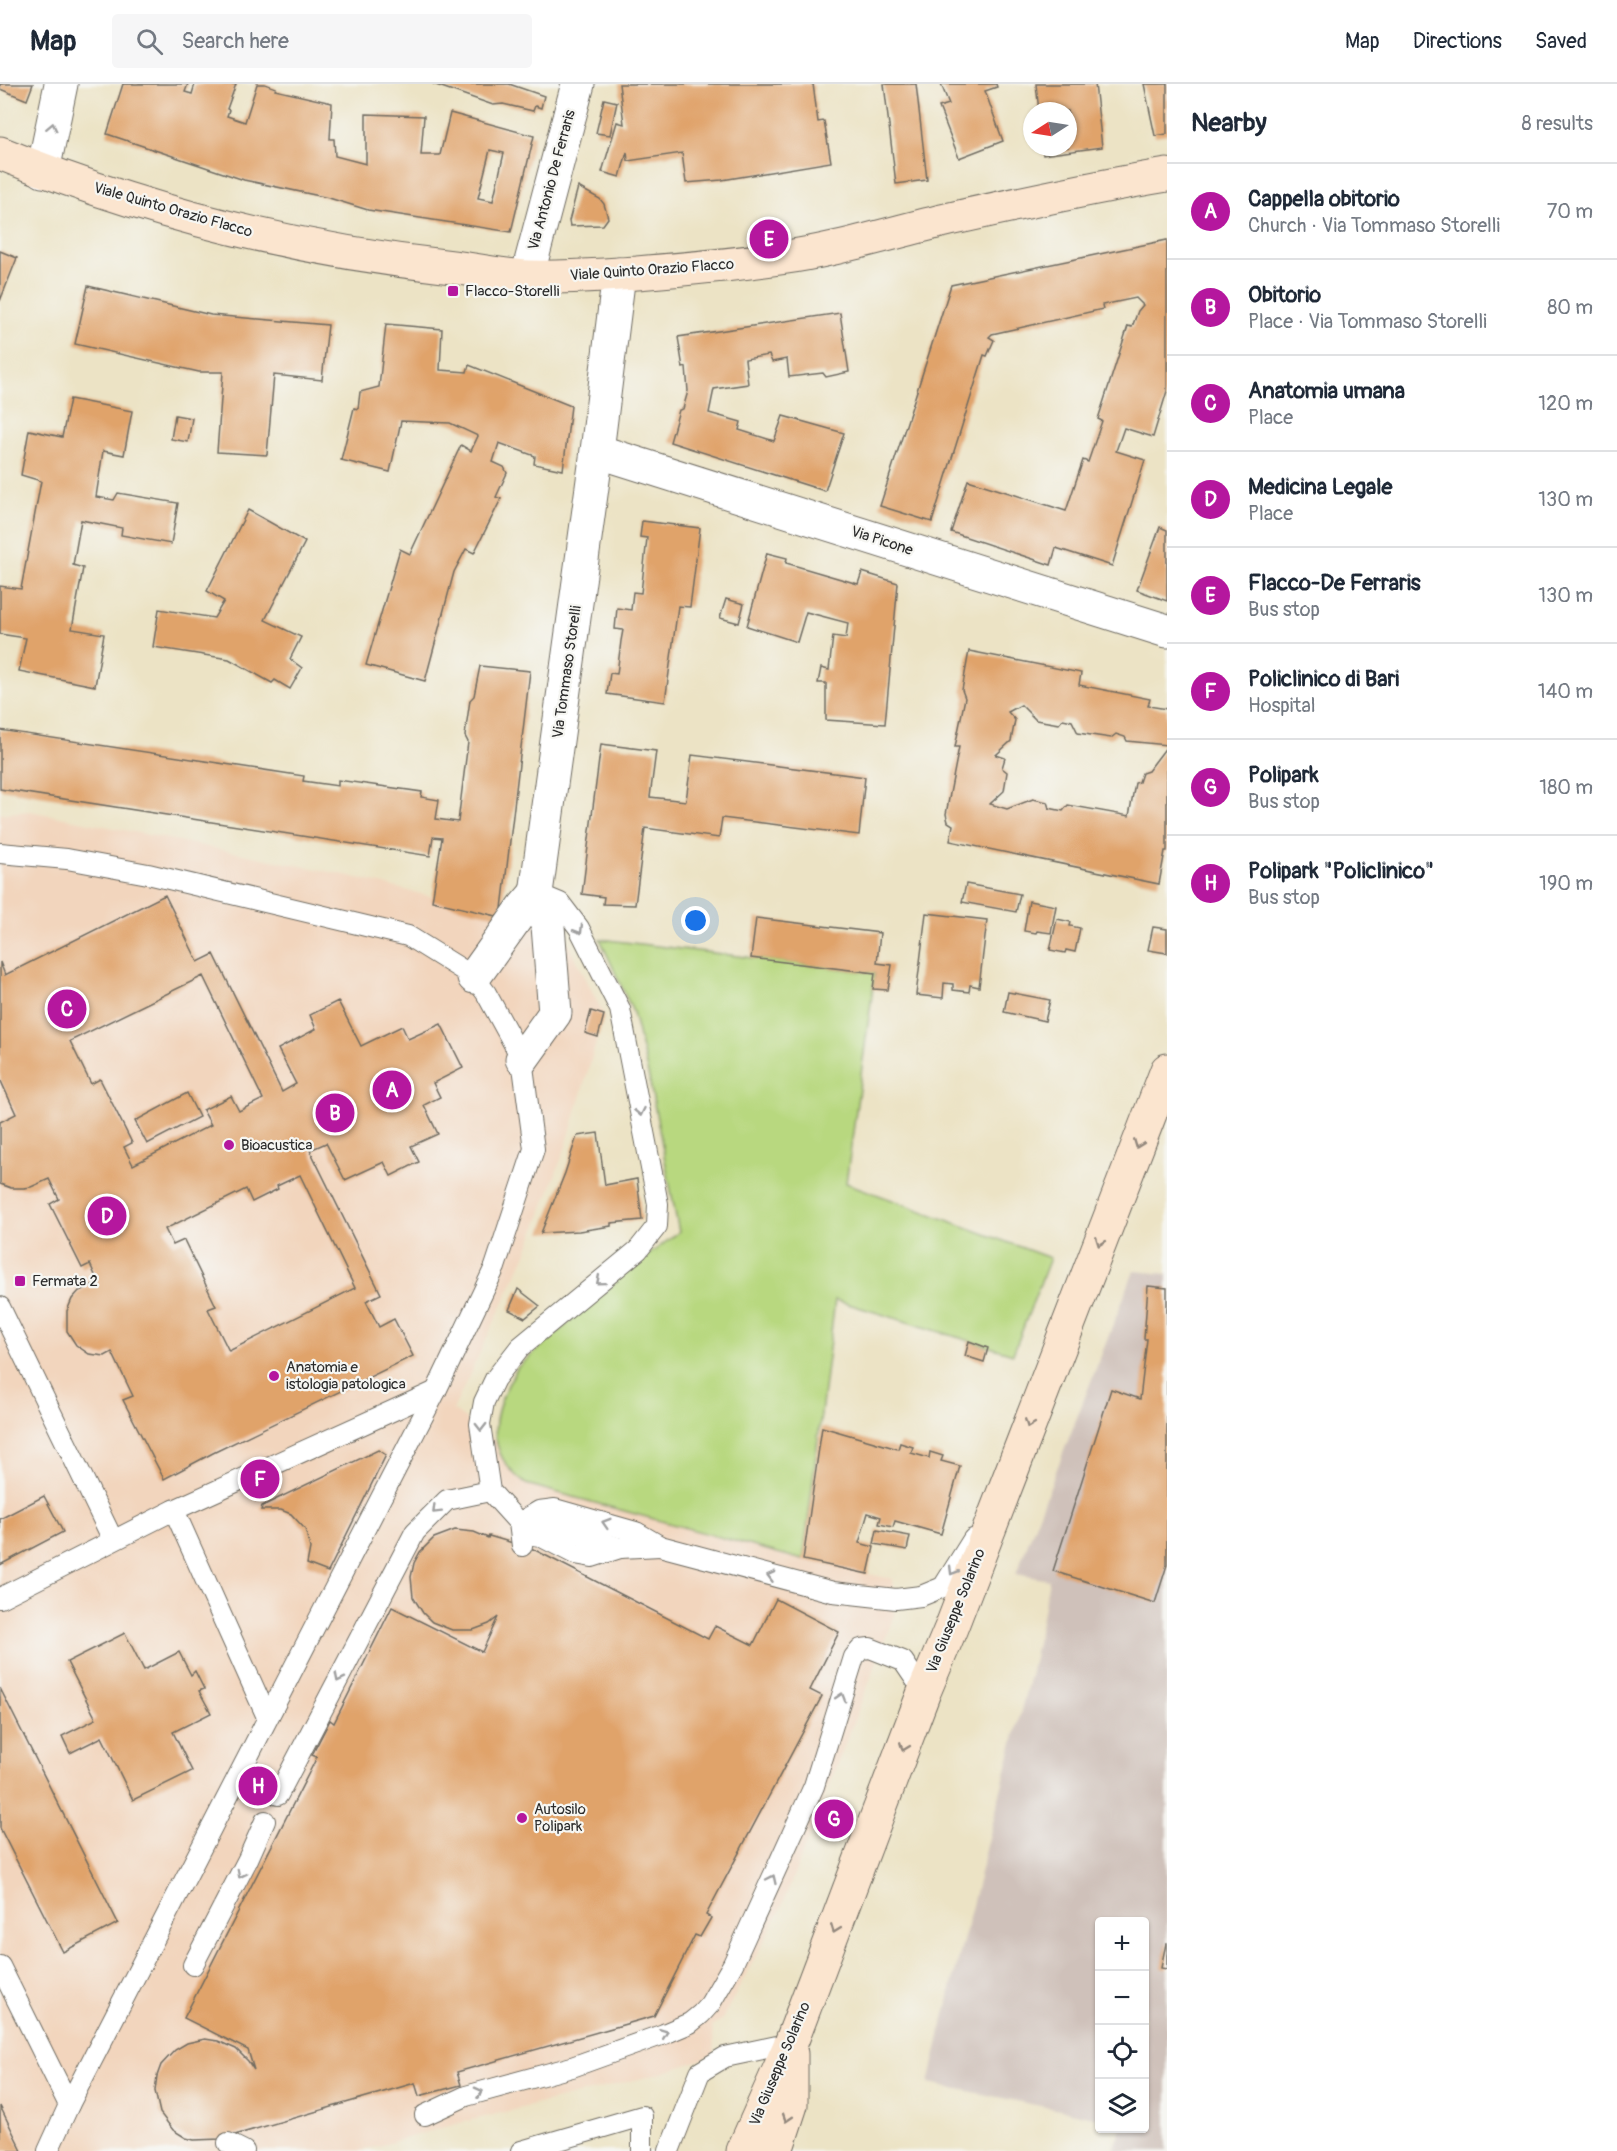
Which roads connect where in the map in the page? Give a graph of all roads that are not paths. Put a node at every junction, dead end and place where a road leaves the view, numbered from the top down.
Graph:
1 (61, 84) edge
2 (578, 84) edge
3 (0, 153) edge
4 (43, 171) junction
5 (1167, 175) edge
6 (619, 274) junction
7 (527, 277) junction
8 (597, 451) junction
9 (1167, 631) edge
10 (0, 853) edge
11 (536, 893) junction
12 (474, 977) junction
13 (522, 1059) junction
14 (1167, 1070) edge
15 (2, 1319) edge
16 (436, 1391) junction
17 (1005, 1485) junction
18 (490, 1491) junction
19 (174, 1510) junction
20 (521, 1534) junction
21 (113, 1540) junction
22 (660, 1546) junction
23 (0, 1598) edge
24 (924, 1692) junction
25 (267, 1717) junction
26 (278, 1795) dead end
27 (266, 1821) dead end
28 (194, 1965) dead end
29 (0, 1966) edge
30 (791, 2043) junction
31 (69, 2105) junction
32 (425, 2115) dead end
33 (48, 2151) edge
34 (521, 2151) edge
35 (642, 2151) edge
36 (669, 2151) edge
37 (743, 2151) edge
38 (776, 2151) edge

4 -> 1 street
2 - 7 street, Via Antonio De Ferraris
3 - 4 main road, Viale Quinto Orazio Flacco
4 - 7 main road, Viale Quinto Orazio Flacco
5 - 6 main road, Viale Quinto Orazio Flacco
6 - 7 main road, Viale Quinto Orazio Flacco
6 - 8 street, Via Tommaso Storelli
8 - 9 street, Via Picone
8 - 11 street, Via Tommaso Storelli
10 - 12 lane
11 - 12 street
11 - 13 street, Via Tommaso Storelli
11 -> 18 lane
12 - 13 lane
13 - 16 lane
14 -> 17 main road, Via Giuseppe Solarino
15 - 21 lane
16 - 19 lane
16 - 25 lane
17 -> 22 lane
17 - 24 main road, Via Giuseppe Solarino
18 - 20 lane
18 -> 26 lane
19 - 21 lane
19 - 25 lane
20 - 22 lane
22 -> 20 lane
21 - 23 lane
24 -> 30 main road, Via Giuseppe Solarino, bridge
32 -> 24 lane
25 - 31 lane
27 -> 28 lane
29 - 31 lane
30 - 36 lane
30 - 37 main road, Via Giuseppe Solarino
30 -> 38 main road
31 - 33 lane
34 - 35 lane

